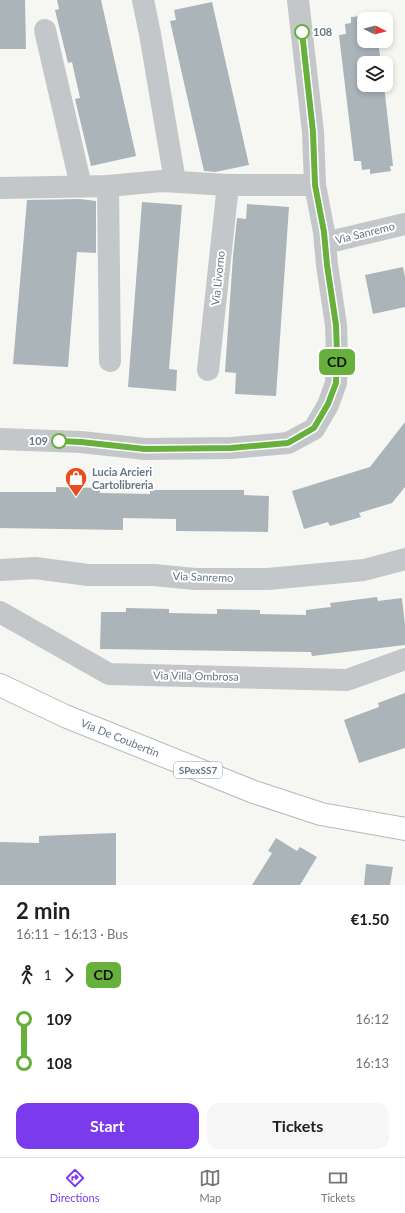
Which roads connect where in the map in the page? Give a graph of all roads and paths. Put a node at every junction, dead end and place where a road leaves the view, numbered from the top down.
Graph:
1 (144, 0) edge
2 (298, 0) edge
3 (44, 30) dead end
4 (175, 181) junction
5 (228, 185) junction
6 (315, 185) junction
7 (81, 186) junction
8 (108, 186) junction
9 (0, 188) edge
10 (405, 224) edge
11 (325, 243) junction
12 (110, 361) dead end
13 (208, 370) dead end
14 (0, 439) edge
15 (405, 559) edge
16 (0, 570) edge
17 (0, 612) edge
18 (405, 659) edge
19 (0, 685) edge
20 (405, 829) edge

1 - 4 street
2 - 6 street, Via Sanremo
3 - 7 street
4 - 5 street
4 - 8 street
5 - 6 street
5 - 13 street, Via Livorno
6 - 11 street, Via Sanremo
7 - 8 street
7 - 9 street
8 - 12 street
10 - 11 street, Via Sanremo
11 - 14 street, Via Sanremo
15 - 16 street, Via Sanremo
17 - 18 street, Via Villa Ombrosa
19 - 20 main road, Via De Coubertin / SPexSS7

